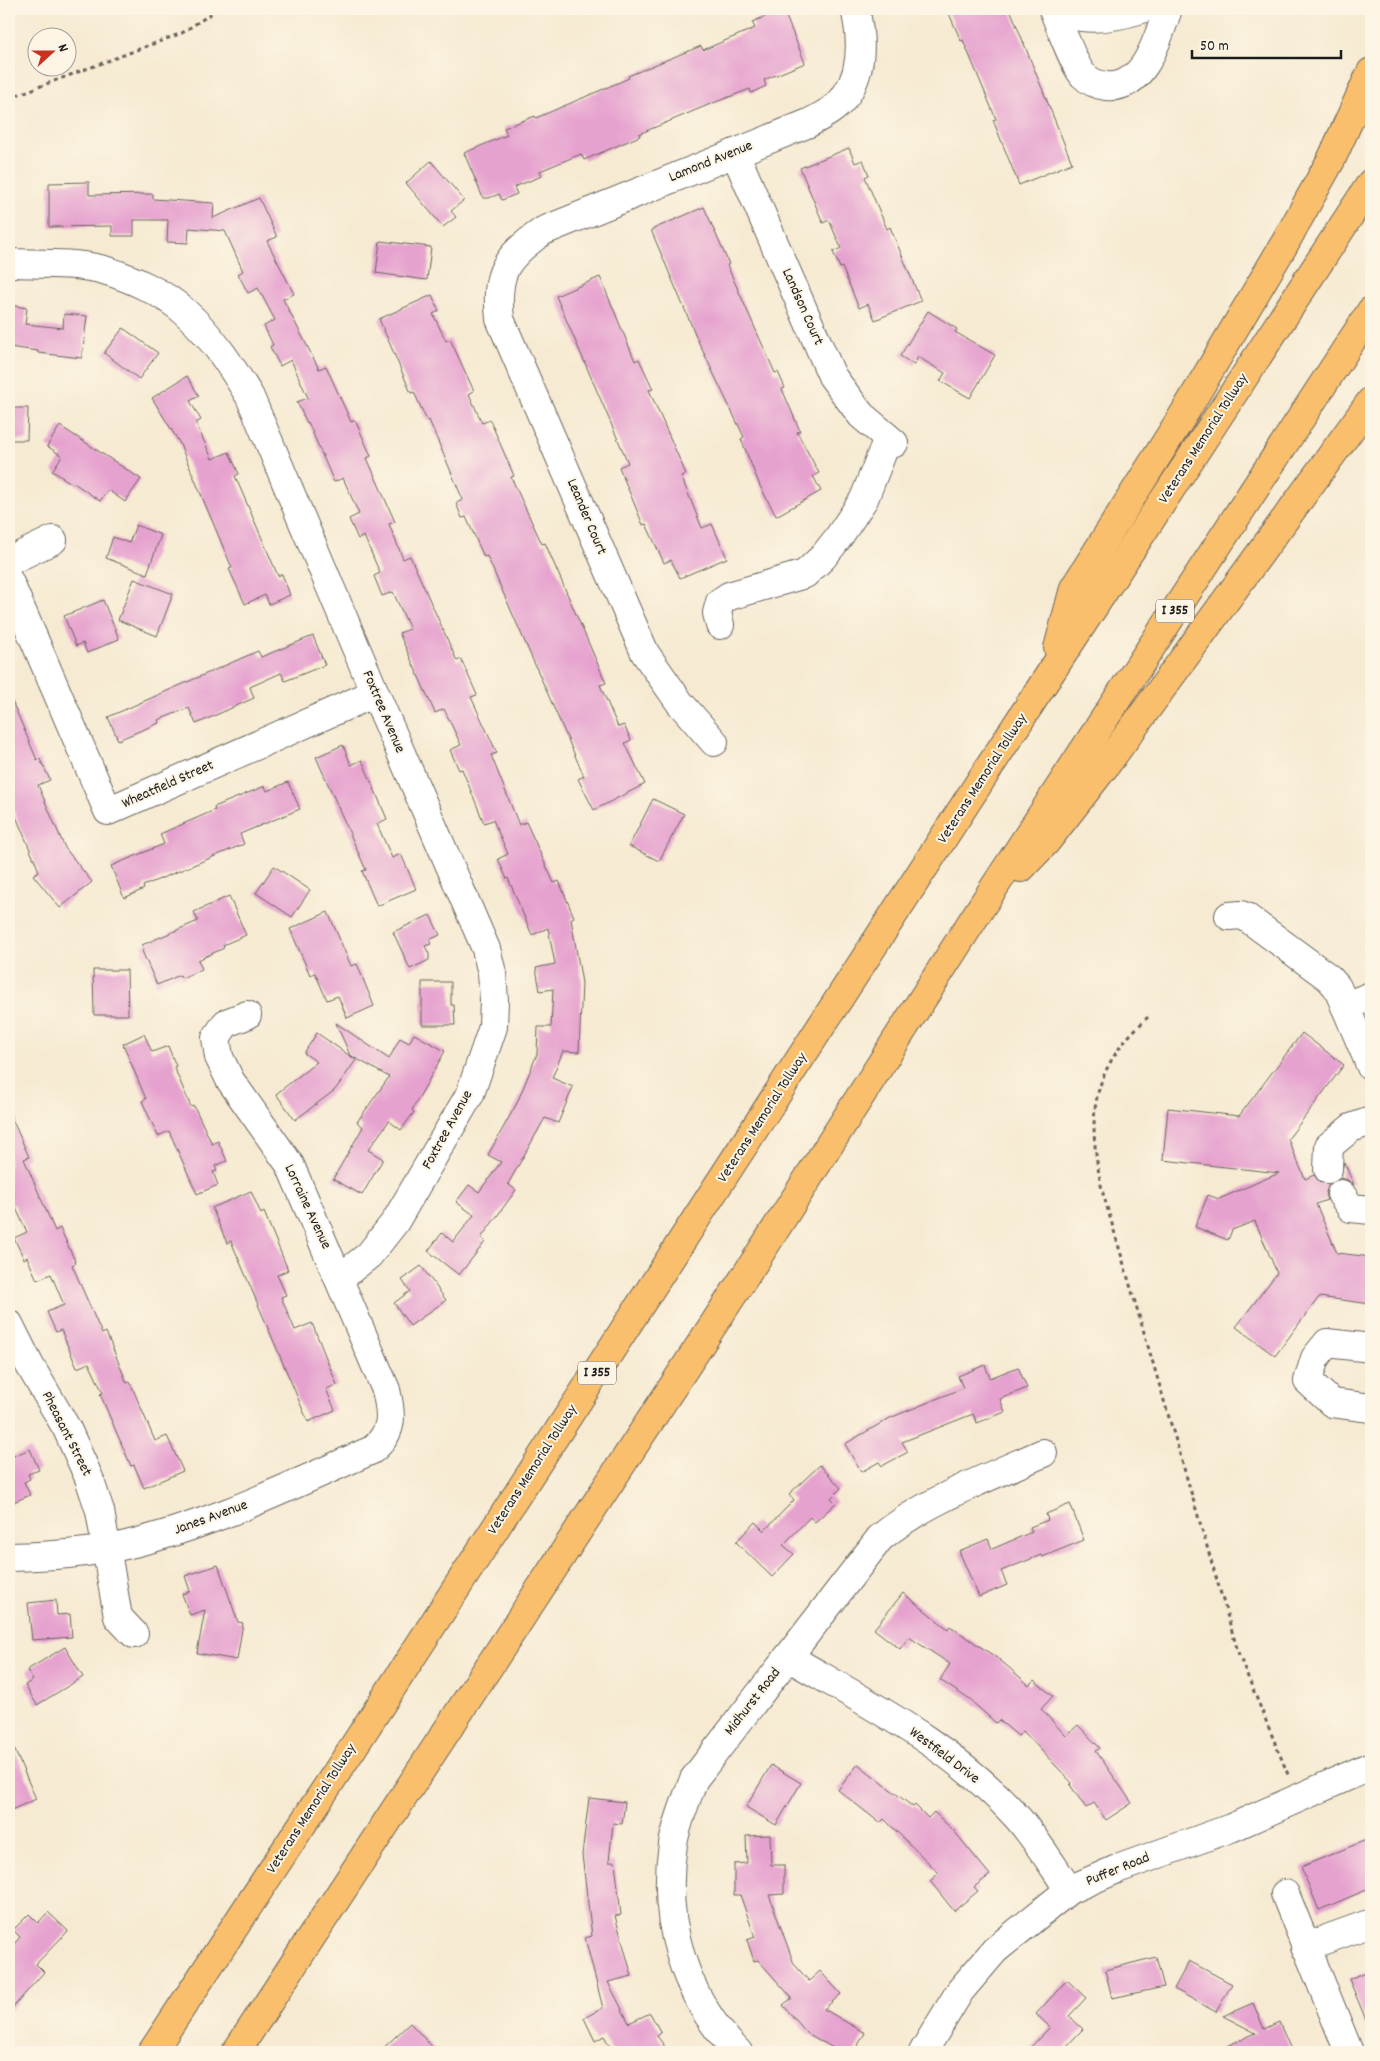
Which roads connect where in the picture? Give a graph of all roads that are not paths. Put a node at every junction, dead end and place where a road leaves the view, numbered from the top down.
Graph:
1 (855, 9) edge
2 (1053, 9) edge
3 (1060, 9) edge
4 (1142, 9) edge
5 (1168, 9) edge
6 (1371, 72) edge
7 (734, 153) junction
8 (1371, 183) edge
9 (9, 263) edge
10 (502, 273) joint
11 (1371, 311) edge
12 (1371, 401) edge
13 (53, 540) dead end
14 (9, 561) edge
15 (9, 581) edge
16 (720, 625) dead end
17 (1051, 672) junction
18 (375, 693) junction
19 (714, 742) dead end
20 (978, 912) junction
21 (1229, 916) dead end
22 (1371, 996) edge
23 (1345, 1006) junction
24 (247, 1015) dead end
25 (1371, 1067) edge
26 (1371, 1121) edge
27 (1328, 1168) dead end
28 (1341, 1194) dead end
29 (1371, 1210) edge
30 (340, 1278) junction
31 (9, 1324) edge
32 (1371, 1348) edge
33 (1371, 1408) edge
34 (390, 1424) joint
35 (1043, 1453) dead end
36 (106, 1549) junction
37 (9, 1557) edge
38 (134, 1634) dead end
39 (788, 1657) junction
40 (1371, 1766) edge
41 (1069, 1890) junction
42 (1285, 1894) dead end
43 (1371, 1922) edge
44 (1305, 1947) junction
45 (152, 2052) edge
46 (236, 2052) edge
47 (738, 2052) edge
48 (923, 2052) edge
49 (1349, 2052) edge

1 - 7 street, Lamond Avenue
2 - 5 street
3 - 4 street
6 - 17 highway
7 - 10 street, Lamond Avenue
7 - 16 street, Landson Court
8 - 17 highway, Veterans Memorial Tollway / I 355
9 - 18 street, Foxtree Avenue
10 - 19 street, Leander Court
11 - 20 highway, I 355
12 - 20 highway
13 - 14 street
15 - 18 street, Wheatfield Street
17 - 45 highway, Veterans Memorial Tollway / I 355
18 - 30 street, Foxtree Avenue
20 - 46 highway, I 355
21 - 23 street
22 - 23 street
23 - 25 street
24 - 30 street, Lorraine Avenue
26 - 27 street
28 - 29 street
30 - 34 street, Lorraine Avenue
31 - 36 street, Pheasant Street
32 - 33 street
34 - 36 street, Janes Avenue
35 - 39 street, Midhurst Road
36 - 37 street, Janes Avenue
36 - 38 street, Pheasant Street
39 - 41 street, Westfield Drive
39 - 47 street, Midhurst Road
40 - 41 street, Puffer Road
41 - 48 street, Puffer Road
42 - 44 street
43 - 44 street
44 - 49 street

